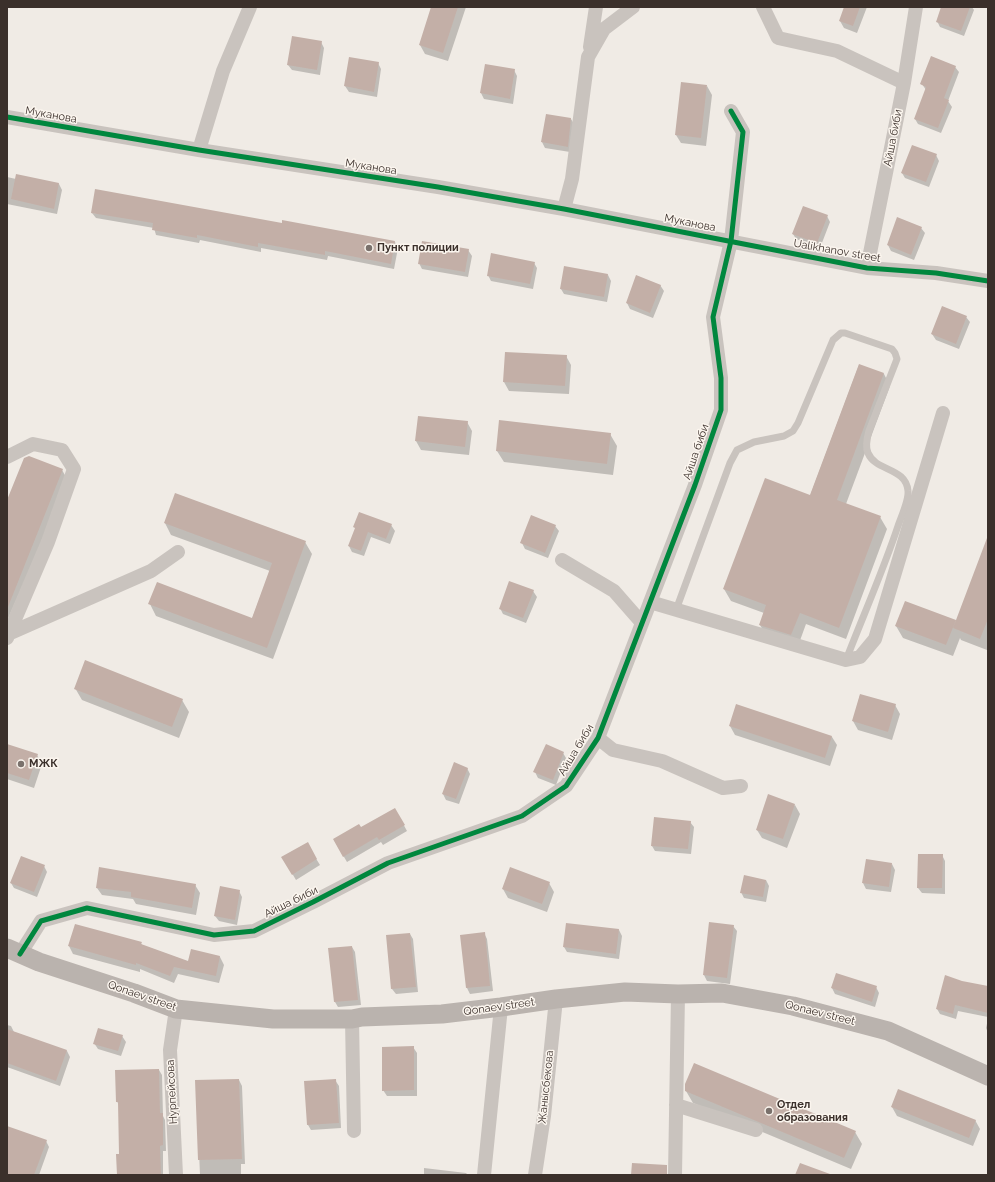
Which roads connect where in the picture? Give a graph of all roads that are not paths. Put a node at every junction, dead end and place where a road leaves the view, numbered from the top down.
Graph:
1 (250, 7) edge
2 (596, 7) edge
3 (633, 7) edge
4 (763, 7) edge
5 (916, 7) edge
6 (588, 57) junction
7 (904, 83) junction
8 (731, 111) dead end
9 (7, 117) edge
10 (199, 150) junction
11 (564, 209) junction
12 (731, 241) junction
13 (866, 268) junction
14 (988, 281) edge
15 (943, 413) dead end
16 (7, 457) edge
17 (178, 552) dead end
18 (562, 560) dead end
19 (650, 602) junction
20 (676, 610) junction
21 (642, 623) junction
22 (8, 636) edge
23 (846, 660) junction
24 (598, 738) junction
25 (741, 786) dead end
26 (13, 951) edge
27 (678, 994) junction
28 (556, 999) junction
29 (501, 1007) junction
30 (176, 1009) junction
31 (352, 1019) junction
32 (988, 1076) edge
33 (676, 1105) junction
34 (756, 1130) dead end
35 (354, 1131) dead end
36 (176, 1175) edge
37 (484, 1175) edge
38 (535, 1175) edge
39 (675, 1175) edge

1 - 10 street
2 - 6 street
3 - 6 street
4 - 7 street
5 - 7 street, Айша биби
6 - 11 street
7 - 13 street, Айша биби
8 - 12 street, Айша биби
9 - 10 street, Муканова
10 - 11 street, Муканова
11 - 12 street, Муканова
12 - 13 street, Ualikhanov street
12 - 19 street, Айша биби
13 - 14 street, Ualikhanov street
15 - 23 street
16 - 22 street
17 - 22 street
18 - 21 street
19 - 20 street
19 - 21 street, Айша биби
20 - 23 street
20 - 23 lane
21 - 24 street, Айша биби
24 - 25 street
24 - 26 street, Айша биби
26 - 30 main road, Qonaev street
27 - 28 main road, Qonaev street
27 - 32 main road, Qonaev street
27 - 33 street
28 - 29 main road, Qonaev street
28 - 38 street, Жанысбекова
29 - 31 main road, Qonaev street
29 - 37 street
30 - 31 main road, Qonaev street
30 - 36 street, Нурпейсова
31 - 35 street
33 - 34 street
33 - 39 street

